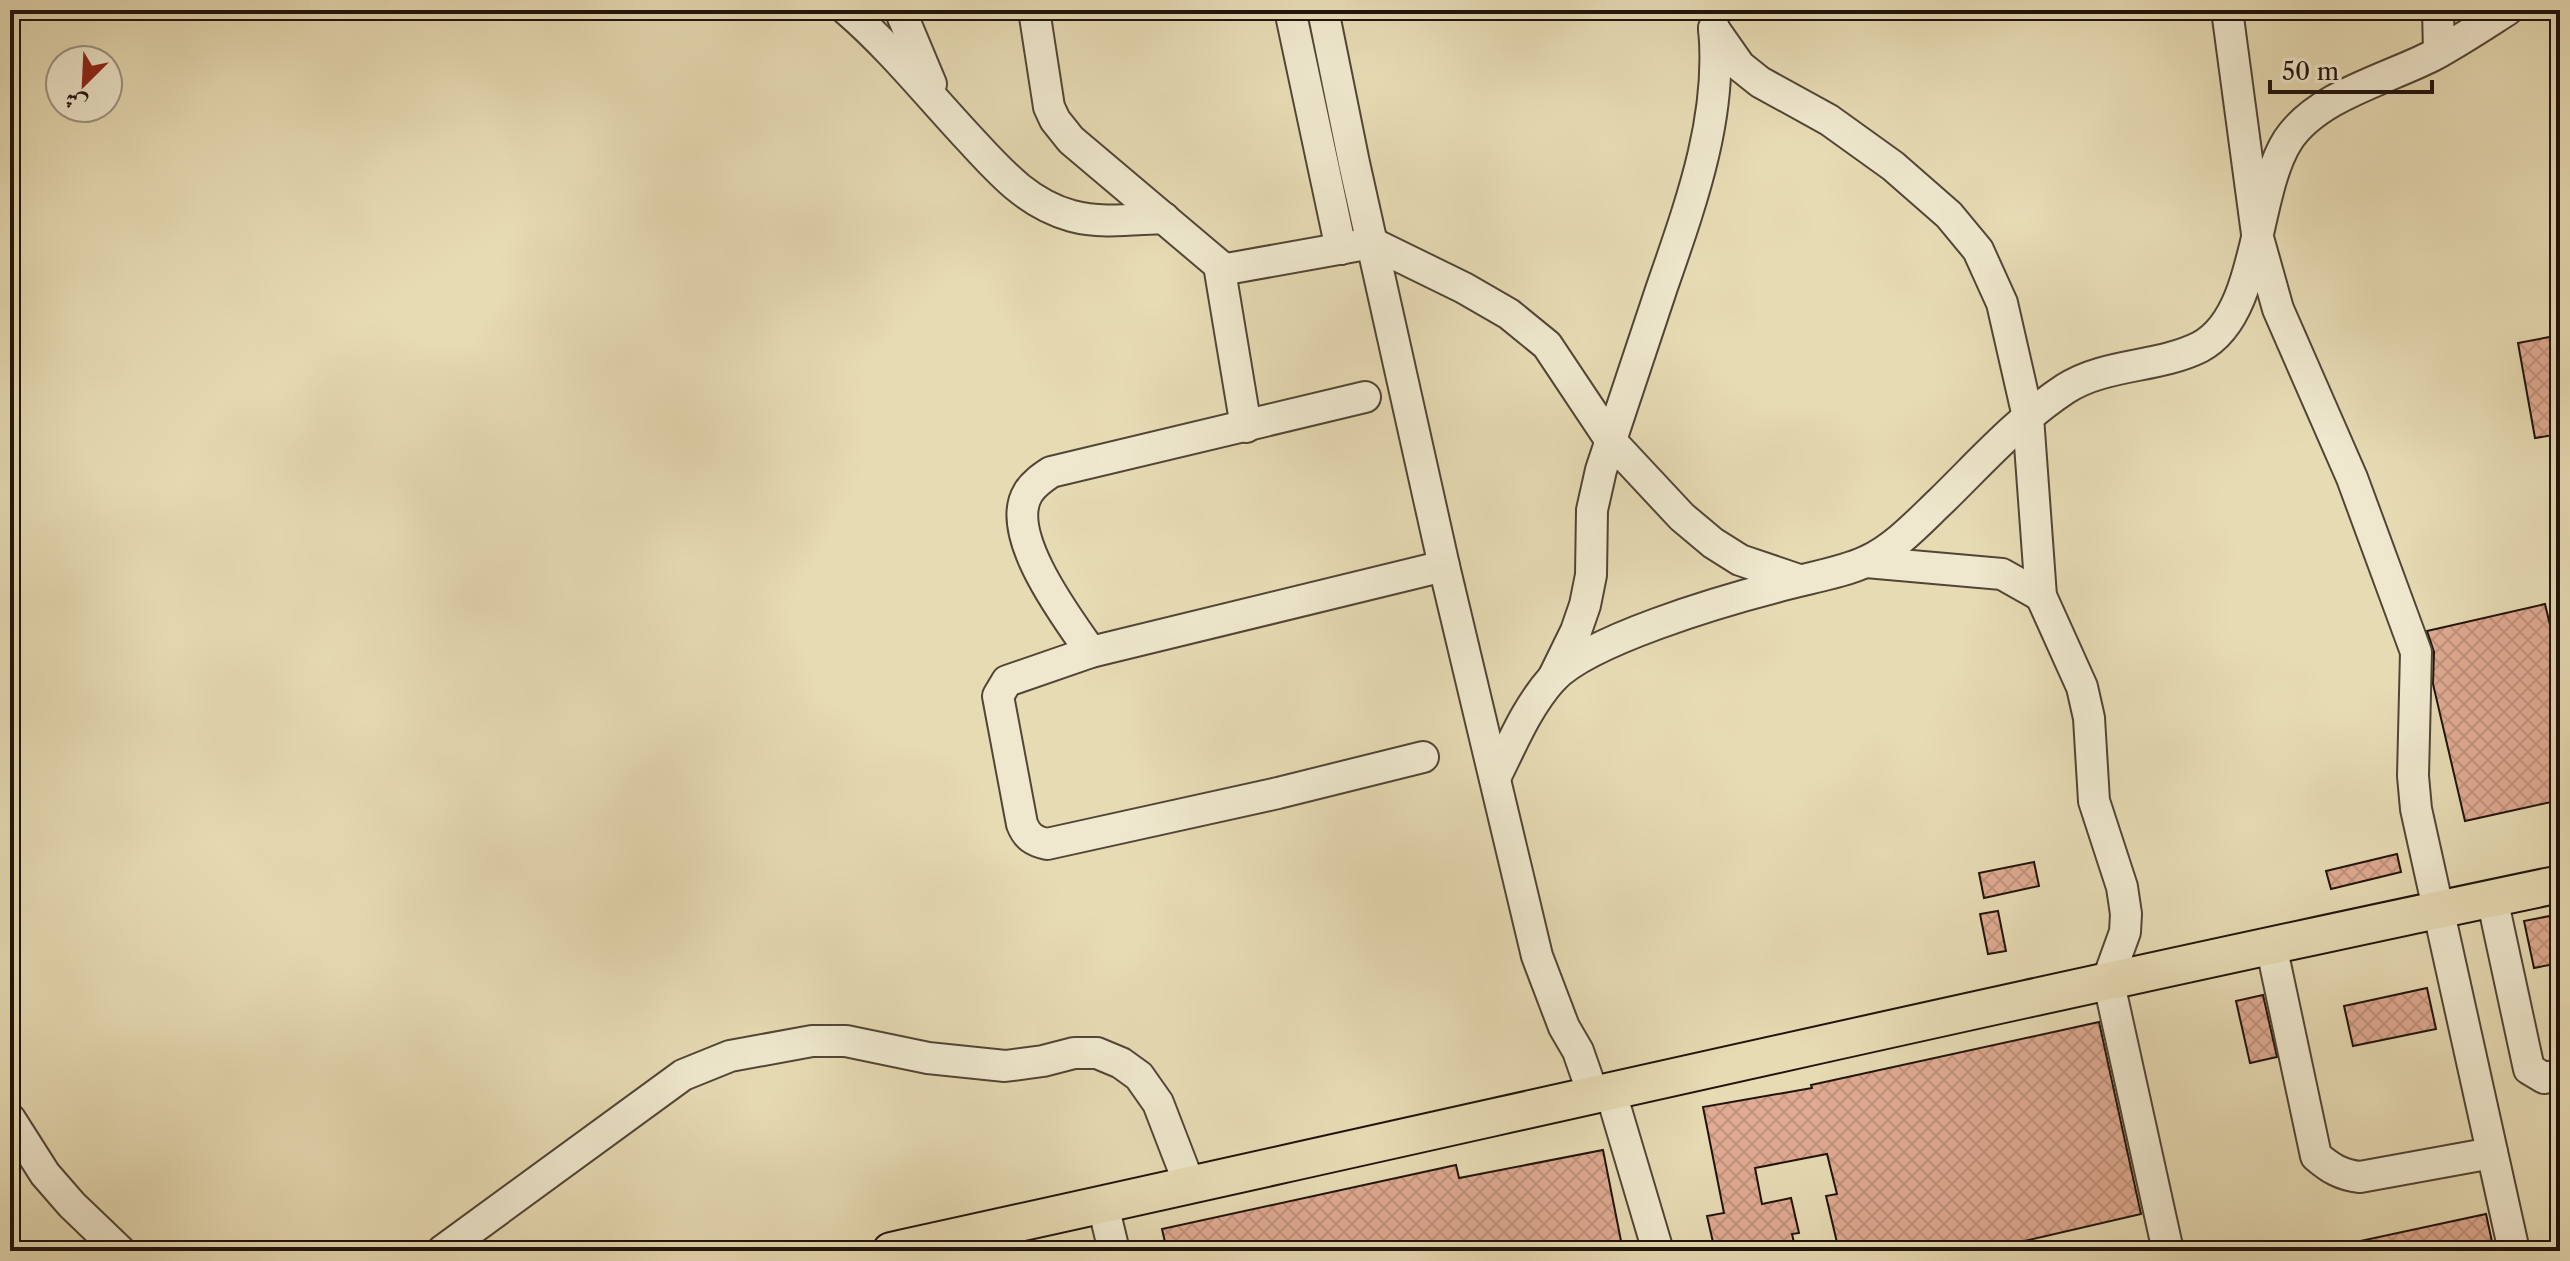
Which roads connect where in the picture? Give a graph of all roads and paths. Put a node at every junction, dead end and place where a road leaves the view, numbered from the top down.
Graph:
1 (847, 10) edge
2 (900, 10) edge
3 (1034, 10) edge
4 (1290, 10) edge
5 (1323, 10) edge
6 (2227, 10) edge
7 (2438, 10) edge
8 (2507, 10) edge
9 (1712, 20) edge
10 (2439, 52) junction
11 (941, 108) junction
12 (1164, 218) junction
13 (2257, 234) junction
14 (1372, 243) junction
15 (1341, 249) junction
16 (1221, 270) junction
17 (1365, 397) dead end
18 (2028, 417) junction
19 (1246, 427) junction
20 (1611, 441) junction
21 (1866, 562) junction
22 (1444, 566) junction
23 (1799, 580) junction
24 (2041, 596) junction
25 (1091, 652) junction
26 (1552, 680) junction
27 (1423, 757) dead end
28 (1495, 778) junction
29 (2560, 884) edge
30 (2492, 898) junction
31 (2438, 909) junction
32 (2271, 945) junction
33 (2108, 979) junction
34 (2560, 1075) edge
35 (1603, 1095) junction
36 (10, 1119) edge
37 (2492, 1153) junction
38 (1190, 1186) junction
39 (1103, 1205) junction
40 (120, 1251) edge
41 (442, 1251) edge
42 (891, 1251) edge
43 (1114, 1251) edge
44 (1658, 1251) edge
45 (2168, 1251) edge
46 (2514, 1251) edge

1 - 11 street
2 - 11 street
3 - 12 street
4 - 15 street
5 - 14 street
6 - 13 street
7 - 10 street
8 - 10 street
9 - 18 street
9 - 20 street
10 - 13 street
11 - 12 street
12 - 16 street
13 - 18 street
13 - 31 street
14 - 15 street
14 - 20 street
14 - 22 street
15 - 16 street
16 - 19 street
17 - 19 street
18 - 21 street
18 - 24 street
19 - 25 street
20 - 23 street
20 - 26 street
21 - 23 street
21 - 24 street
22 - 25 street
22 - 28 street
23 - 26 street
24 - 33 street
25 - 27 street
26 - 28 street
28 - 35 street
29 - 30 main road
30 - 31 main road
30 - 34 street
31 - 32 main road
31 - 37 street
32 - 33 main road
32 - 37 street
33 - 35 main road
33 - 45 street
35 - 38 main road
35 - 44 street
36 - 40 street
37 - 46 street
38 - 39 main road
38 - 41 street
39 - 42 main road
39 - 43 street

